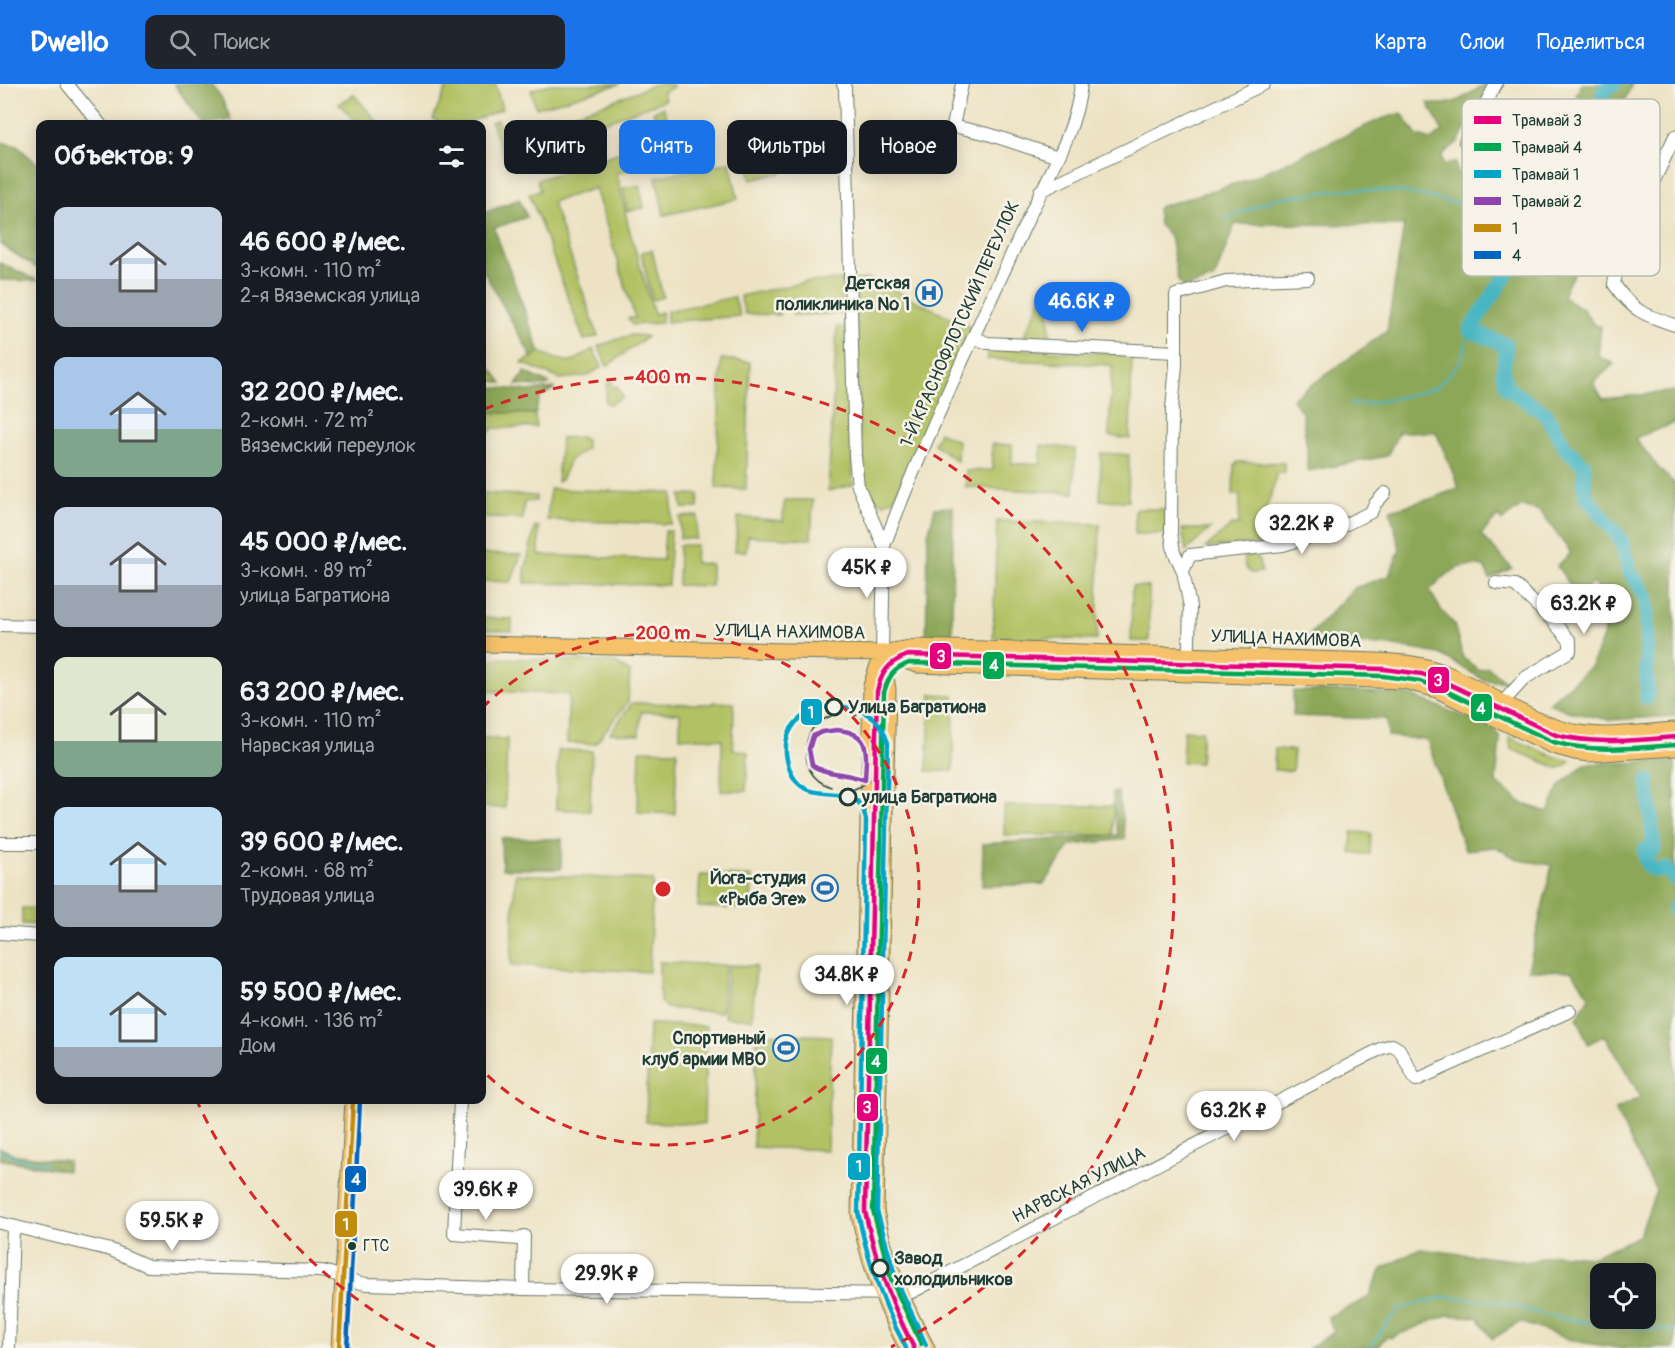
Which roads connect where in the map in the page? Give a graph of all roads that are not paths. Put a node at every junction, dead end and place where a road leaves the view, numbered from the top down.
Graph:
1 (67, 84) edge
2 (843, 84) edge
3 (962, 84) edge
4 (1081, 84) edge
5 (1264, 84) edge
6 (1496, 84) edge
7 (1488, 99) edge
8 (97, 120) edge
9 (1675, 135) edge
10 (1058, 157) junction
11 (1660, 167) edge
12 (1040, 191) junction
13 (1616, 276) edge
14 (1308, 278) dead end
15 (1675, 325) edge
16 (974, 337) junction
17 (1176, 352) junction
18 (1385, 493) dead end
19 (884, 546) junction
20 (1183, 571) junction
21 (1496, 583) dead end
22 (0, 625) edge
23 (36, 626) edge
24 (486, 644) edge
25 (882, 653) junction
26 (1189, 655) junction
27 (917, 665) junction
28 (1188, 673) junction
29 (888, 689) junction
30 (1503, 702) junction
31 (1675, 730) edge
32 (1675, 748) edge
33 (0, 843) edge
34 (36, 843) edge
35 (0, 933) edge
36 (36, 936) edge
37 (1570, 1011) dead end
38 (863, 1032) junction
39 (880, 1032) junction
40 (353, 1104) edge
41 (460, 1104) edge
42 (6, 1225) edge
43 (343, 1276) junction
44 (523, 1289) junction
45 (880, 1293) junction
46 (900, 1294) junction
47 (9, 1348) edge
48 (339, 1348) edge
49 (907, 1348) edge
50 (927, 1348) edge

1 - 8 street
2 - 19 street
3 - 10 street
4 - 10 street, 1-Й КРАСНОФЛОТСКИЙ ПЕРЕУЛОК
5 - 12 street
6 - 7 street
9 - 11 street
10 - 12 street, 1-Й КРАСНОФЛОТСКИЙ ПЕРЕУЛОК
12 - 16 street, 1-Й КРАСНОФЛОТСКИЙ ПЕРЕУЛОК
13 - 15 street
14 - 17 street
16 - 17 street
16 - 19 street, 1-Й КРАСНОФЛОТСКИЙ ПЕРЕУЛОК
17 - 20 street
18 - 20 street
19 - 25 street
20 - 26 street
21 - 30 street
22 - 23 street
24 - 25 main road, УЛИЦА НАХИМОВА
25 - 26 main road, УЛИЦА НАХИМОВА
25 - 27 main road, УЛИЦА НАХИМОВА
25 - 29 main road
25 - 38 main road
26 - 28 street
26 - 30 main road, УЛИЦА НАХИМОВА
27 - 28 main road, УЛИЦА НАХИМОВА
27 - 29 main road
28 - 32 main road, УЛИЦА НАХИМОВА
29 - 39 main road
30 - 31 main road, УЛИЦА НАХИМОВА
33 - 34 street
35 - 36 street
37 - 46 street, НАРВСКАЯ УЛИЦА
38 - 39 main road
38 - 45 main road
39 - 46 main road
40 - 43 main road
41 - 44 street
42 - 43 street, НАРВСКАЯ УЛИЦА
42 - 47 street
43 - 44 street, НАРВСКАЯ УЛИЦА
43 - 48 main road
44 - 45 street, НАРВСКАЯ УЛИЦА
45 - 46 street, НАРВСКАЯ УЛИЦА
45 - 49 main road
46 - 50 main road

